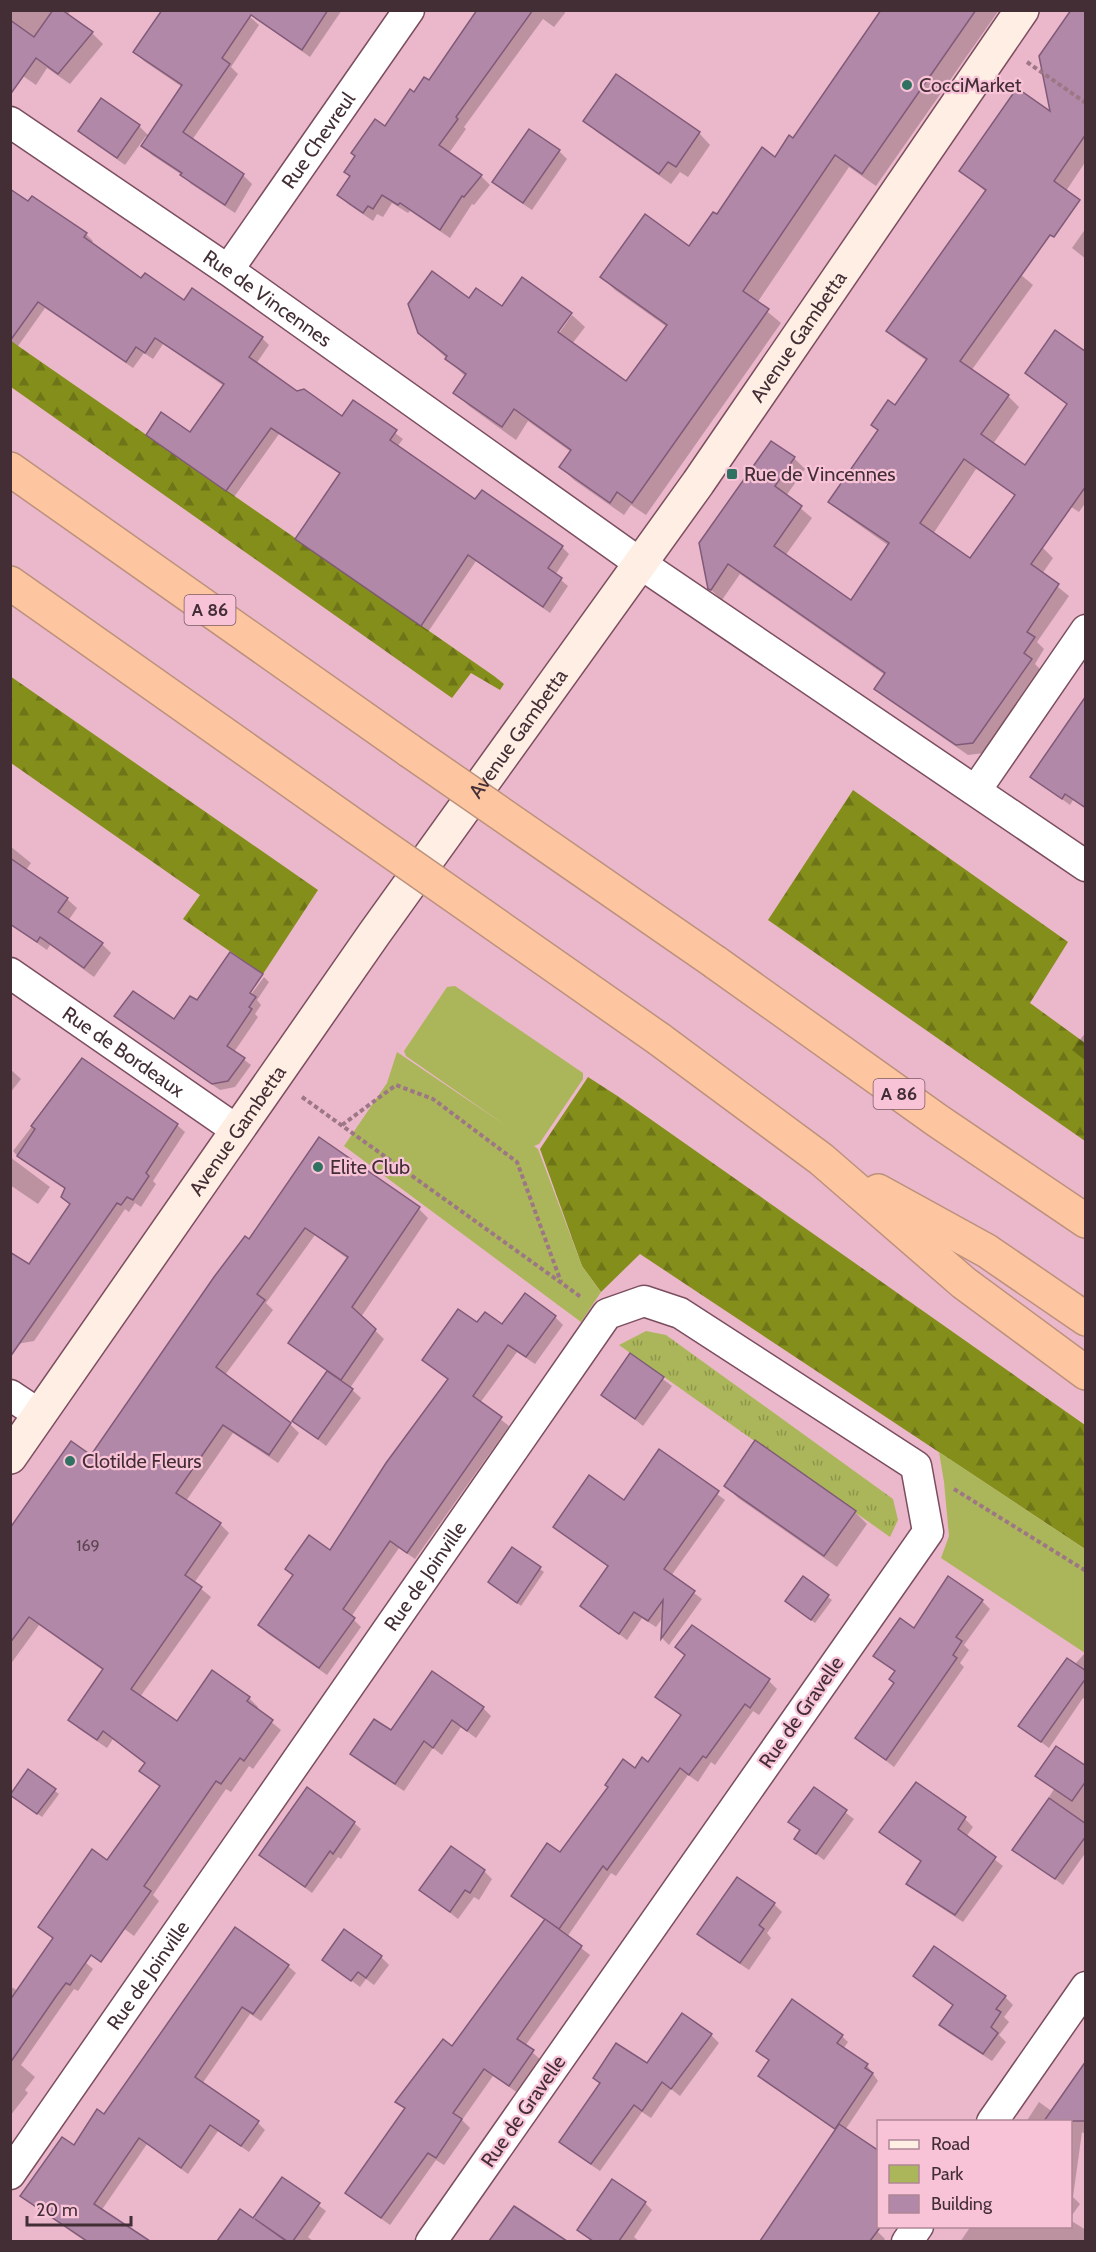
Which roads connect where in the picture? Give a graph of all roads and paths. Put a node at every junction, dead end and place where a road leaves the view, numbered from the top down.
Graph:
1 (409, 10) edge
2 (1023, 10) edge
3 (999, 43) junction
4 (1086, 103) edge
5 (10, 122) edge
6 (228, 270) junction
7 (10, 469) edge
8 (641, 564) junction
9 (10, 584) edge
10 (1086, 630) edge
11 (976, 790) junction
12 (1086, 866) edge
13 (10, 973) edge
14 (274, 1077) junction
15 (341, 1125) junction
16 (238, 1131) junction
17 (821, 1159) junction
18 (1086, 1221) edge
19 (562, 1283) junction
20 (607, 1314) junction
21 (1086, 1319) edge
22 (1086, 1373) edge
23 (10, 1395) edge
24 (40, 1415) junction
25 (10, 1457) edge
26 (916, 1466) junction
27 (1086, 1571) edge
28 (1086, 1988) edge
29 (993, 2120) edge
30 (10, 2174) edge
31 (917, 2228) edge
32 (431, 2241) edge
33 (908, 2241) edge

1 - 6 street, Rue Chevreul
2 - 3 street, Avenue Gambetta
3 - 4 path
3 - 8 street, Avenue Gambetta
5 - 6 street, Rue de Vincennes
6 - 8 street, Rue de Vincennes
7 - 18 highway, A 86, bridge
8 - 11 street, Rue de Vincennes
8 - 14 street, Avenue Gambetta
9 - 17 highway, bridge
10 - 11 street
11 - 12 street, Rue de Vincennes
13 - 16 street, Rue de Bordeaux
14 - 15 path
14 - 16 street, Avenue Gambetta
15 - 19 path
15 - 19 path
16 - 24 street, Avenue Gambetta
17 - 21 highway
17 - 22 highway
19 - 20 path
20 - 26 street
20 - 30 street, Rue de Joinville
23 - 24 street
24 - 25 street, Avenue Gambetta
26 - 27 path
26 - 32 street, Rue de Gravelle
28 - 29 street
31 - 33 street

